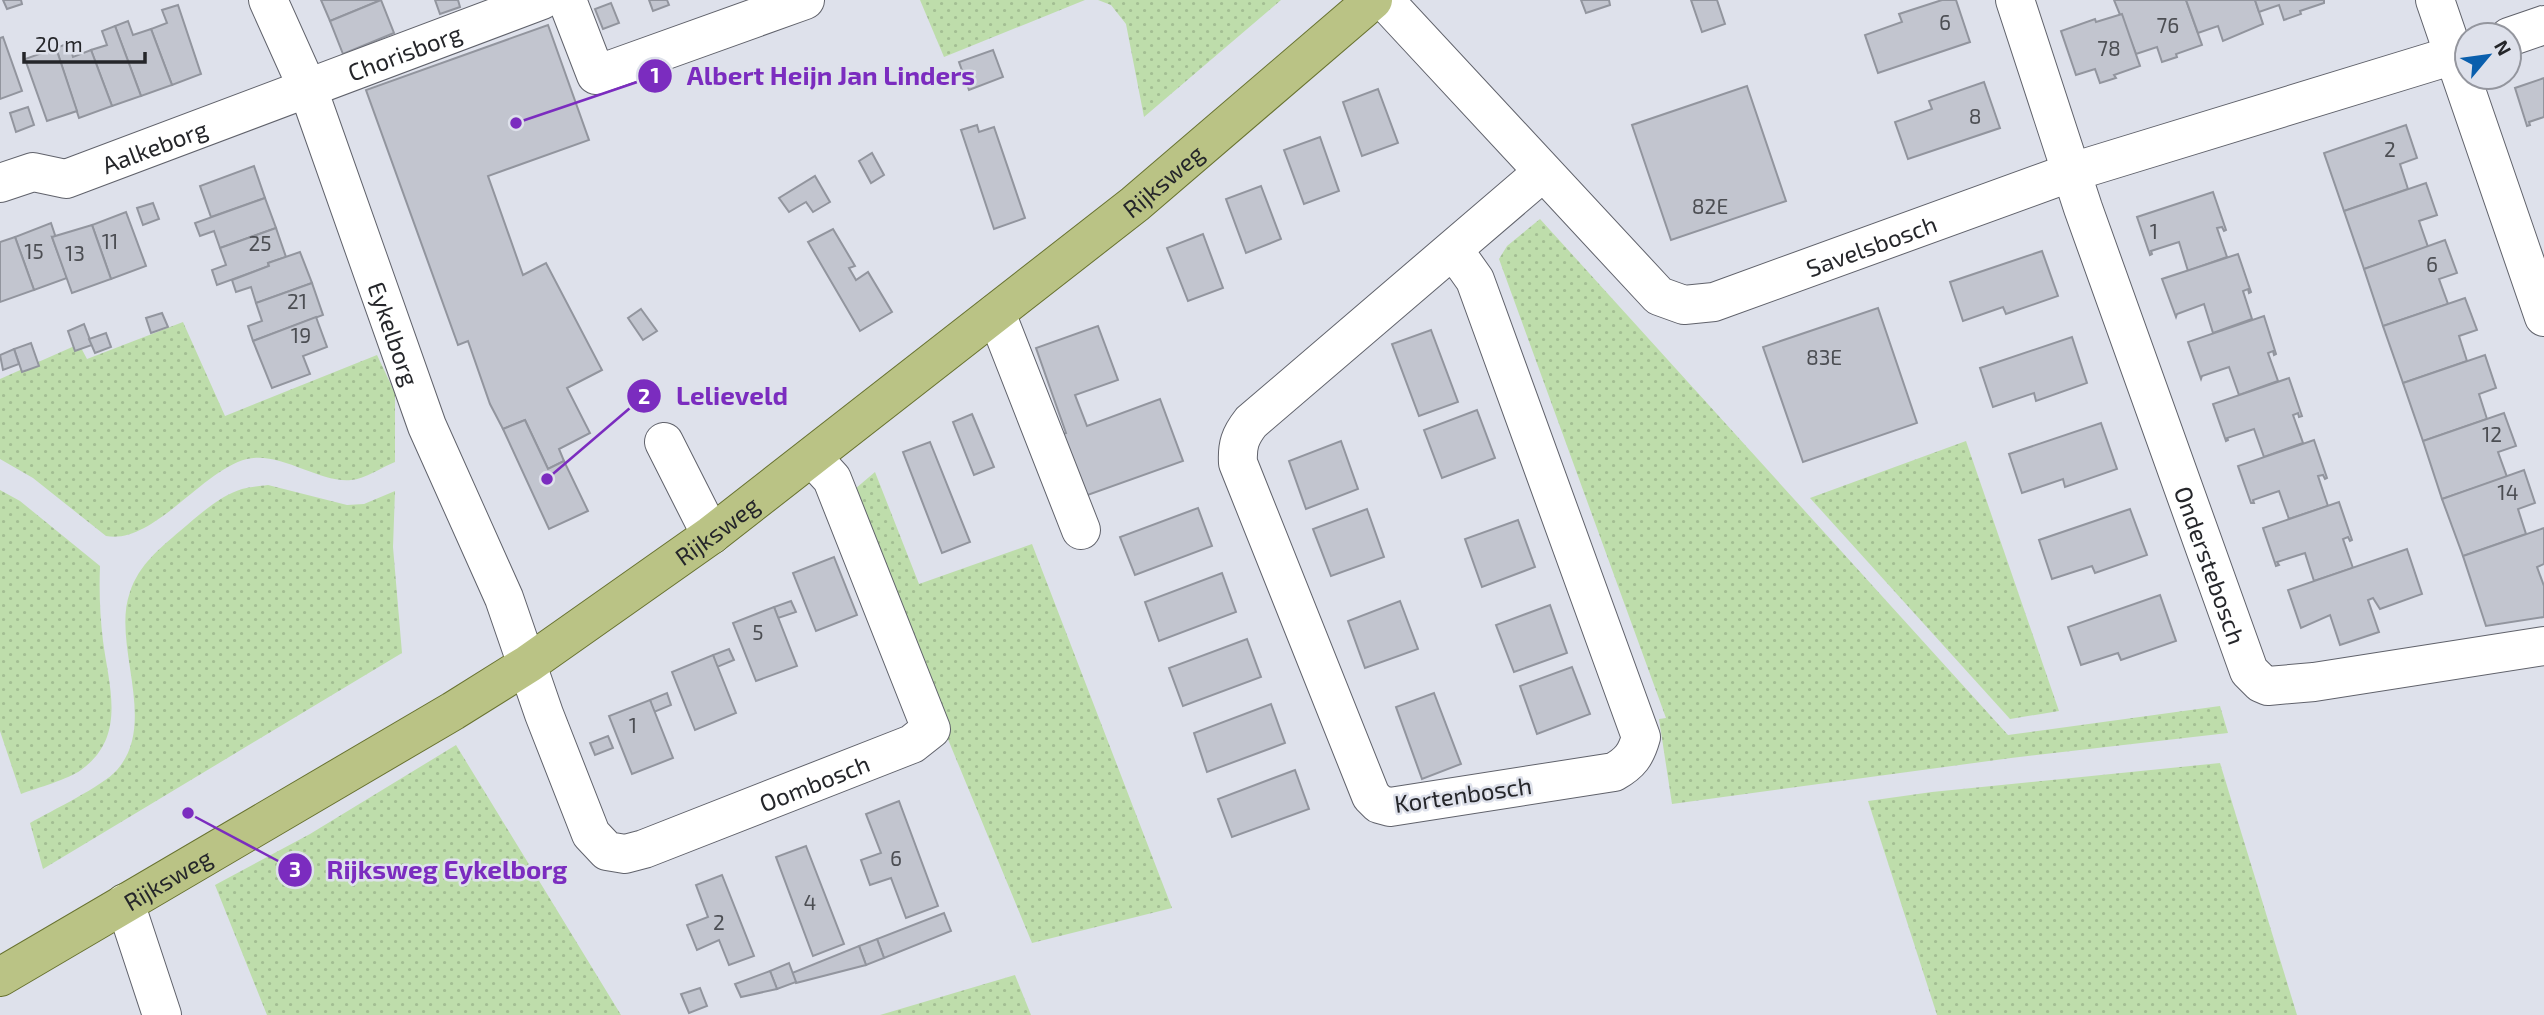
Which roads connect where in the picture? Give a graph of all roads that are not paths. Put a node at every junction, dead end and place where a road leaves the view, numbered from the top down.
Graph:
1 (268, 0) edge
2 (542, 0) edge
3 (567, 0) edge
4 (805, 0) edge
5 (1373, 0) edge
6 (1384, 0) edge
7 (2015, 0) edge
8 (2435, 0) edge
9 (2544, 25) edge
10 (2523, 32) edge
11 (2453, 37) edge
12 (2453, 55) edge
13 (307, 89) junction
14 (2473, 91) edge
15 (1543, 172) junction
16 (2073, 172) junction
17 (0, 183) edge
18 (1453, 249) junction
19 (996, 313) junction
20 (2544, 317) edge
21 (664, 442) dead end
22 (812, 457) junction
23 (1081, 530) dead end
24 (711, 535) junction
25 (2544, 646) edge
26 (527, 664) junction
27 (125, 903) junction
28 (0, 977) edge
29 (162, 1015) edge

1 - 13 street, Eykelborg
2 - 13 street, Chorisborg
3 - 4 street
5 - 19 main road, Rijksweg
6 - 15 street, Savelsbosch
7 - 16 street, Onderstebosch
8 - 11 street
9 - 10 street
12 - 16 street, Savelsbosch
13 - 17 street, Aalkeborg
13 - 26 street, Eykelborg
14 - 20 street
15 - 16 street, Savelsbosch
15 - 18 street, Kortenbosch
16 - 25 street, Onderstebosch
18 - 18 street, Kortenbosch
19 - 22 main road, Rijksweg
19 - 23 street
21 - 24 street
22 - 24 main road, Rijksweg
22 - 26 street, Oombosch
24 - 26 main road, Rijksweg
26 - 27 main road, Rijksweg
27 - 28 main road, Rijksweg
27 - 29 street

